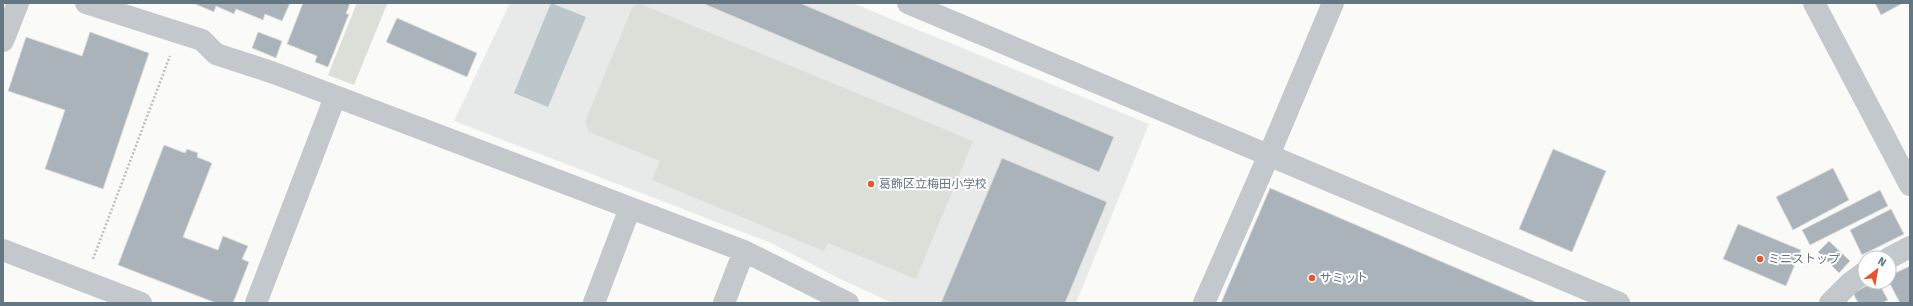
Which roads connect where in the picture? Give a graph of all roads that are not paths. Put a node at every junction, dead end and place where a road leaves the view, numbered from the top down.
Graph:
1 (18, 3) edge
2 (86, 3) edge
3 (908, 3) edge
4 (1333, 3) edge
5 (1814, 3) edge
6 (3, 41) edge
7 (335, 97) junction
8 (1270, 155) junction
9 (1910, 185) edge
10 (630, 208) junction
11 (1910, 247) edge
12 (3, 250) edge
13 (744, 251) junction
14 (1897, 254) edge
15 (1857, 278) edge
16 (141, 303) edge
17 (256, 303) edge
18 (594, 303) edge
19 (724, 303) edge
20 (848, 303) edge
21 (1204, 303) edge
22 (1619, 303) edge
23 (1830, 303) edge

1 - 6 street
2 - 7 street
3 - 8 street
4 - 8 street
5 - 9 street
7 - 10 street
7 - 17 street
8 - 21 street
8 - 22 street
10 - 13 street
10 - 18 street
11 - 14 street
12 - 16 street
13 - 19 street
13 - 20 street
15 - 23 street

